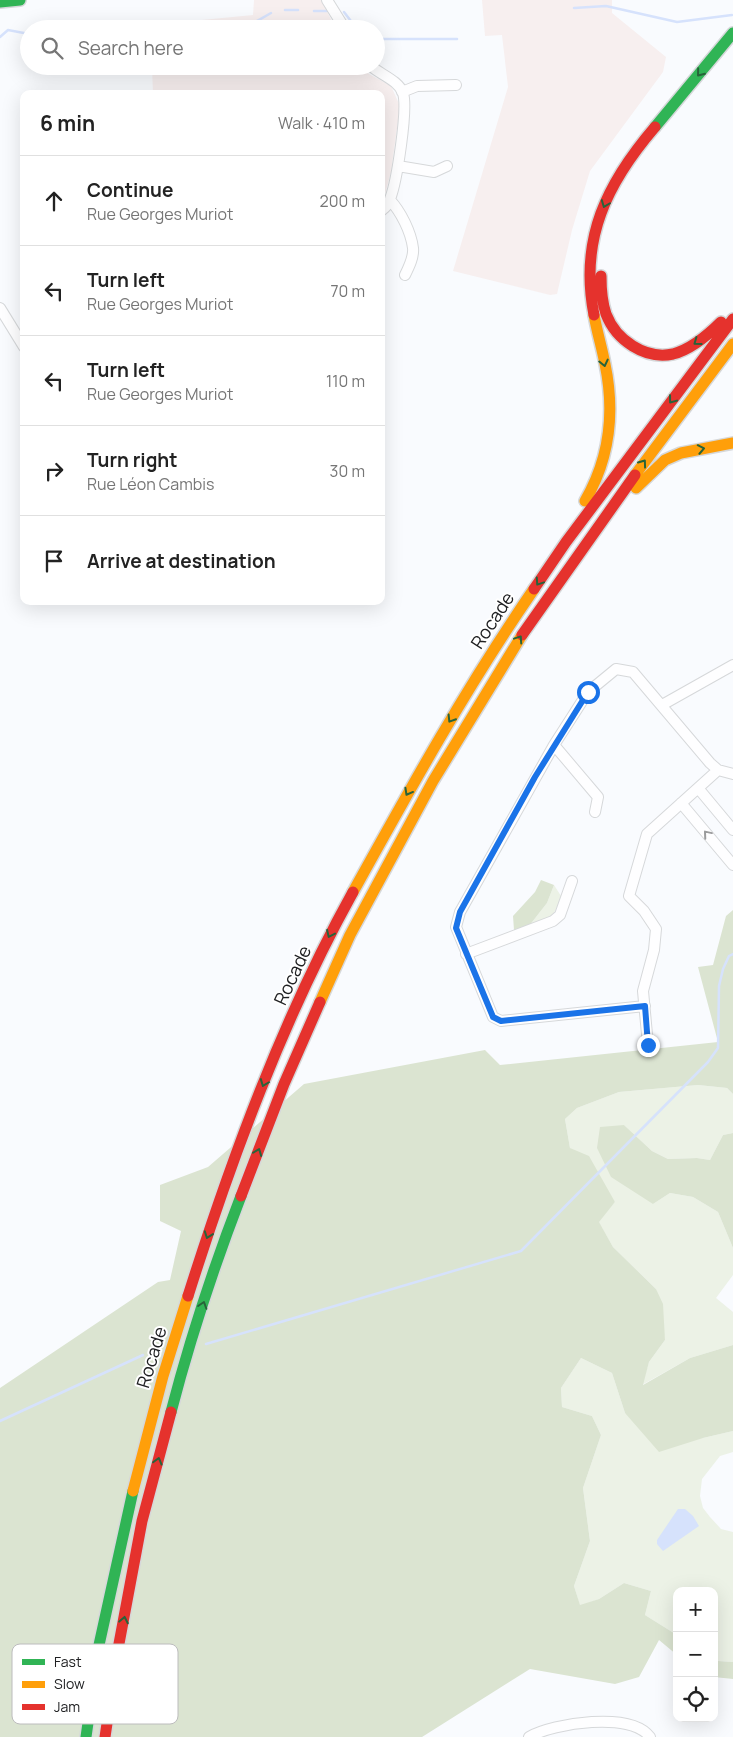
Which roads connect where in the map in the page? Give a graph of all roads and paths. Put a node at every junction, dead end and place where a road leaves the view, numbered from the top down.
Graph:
1 (20, 0) edge
2 (327, 0) edge
3 (0, 2) edge
4 (339, 20) edge
5 (732, 33) edge
6 (733, 50) edge
7 (384, 75) edge
8 (456, 85) dead end
9 (402, 92) junction
10 (398, 166) junction
11 (447, 166) dead end
12 (390, 200) junction
13 (385, 209) edge
14 (613, 215) dead end
15 (603, 258) dead end
16 (405, 275) dead end
17 (0, 308) edge
18 (733, 309) edge
19 (733, 319) edge
20 (20, 340) edge
21 (733, 344) edge
22 (733, 443) edge
23 (566, 542) junction
24 (544, 601) junction
25 (733, 665) edge
26 (662, 705) junction
27 (554, 745) junction
28 (718, 770) junction
29 (733, 774) edge
30 (698, 788) junction
31 (682, 803) junction
32 (595, 812) dead end
33 (733, 830) edge
34 (733, 865) edge
35 (572, 880) dead end
36 (466, 954) junction
37 (645, 1006) junction
38 (648, 1045) dead end
39 (99, 1644) edge
40 (119, 1644) edge
41 (88, 1724) edge
42 (107, 1724) edge
43 (86, 1737) edge
44 (105, 1737) edge
45 (529, 1737) edge
46 (650, 1737) edge

1 - 3 main road
2 - 4 street
5 -> 23 main road
6 - 14 main road
7 - 9 street
8 - 9 street
9 - 10 street
10 - 11 street
10 - 12 street
12 - 13 street
12 - 16 street
18 -> 15 main road
17 - 20 street
19 -> 23 main road, Rocade
24 -> 21 main road
24 -> 22 main road
23 -> 39 main road, Rocade
40 -> 24 main road
25 - 26 street
26 - 27 street
26 - 28 street
27 - 32 street
27 - 36 street
28 - 29 street
28 - 30 street
30 - 31 street
30 - 33 street
34 -> 31 street
31 - 37 street
35 - 36 street
36 - 37 street
37 - 38 street
41 -> 43 main road, Rocade
44 -> 42 main road
45 - 46 street

